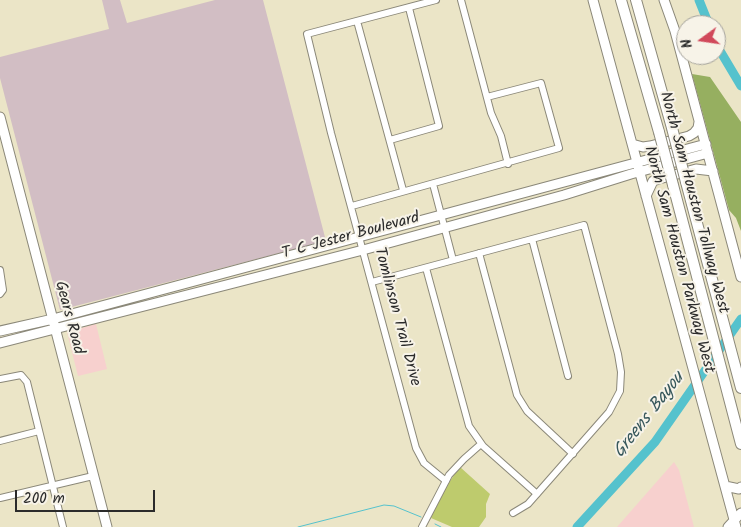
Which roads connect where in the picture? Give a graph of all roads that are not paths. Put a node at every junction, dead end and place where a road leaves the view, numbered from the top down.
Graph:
1 (436, 0) edge
2 (461, 0) edge
3 (594, 0) edge
4 (621, 0) edge
5 (636, 0) edge
6 (664, 0) edge
7 (409, 8) junction
8 (357, 21) junction
9 (487, 97) junction
10 (0, 118) edge
11 (700, 121) junction
12 (390, 140) junction
13 (632, 144) junction
14 (707, 149) junction
15 (508, 164) junction
16 (638, 167) junction
17 (713, 171) junction
18 (433, 184) junction
19 (403, 190) junction
20 (518, 195) junction
21 (646, 196) junction
22 (352, 206) junction
23 (522, 207) junction
24 (441, 216) junction
25 (444, 227) junction
26 (360, 237) junction
27 (532, 239) junction
28 (364, 250) junction
29 (479, 254) junction
30 (453, 260) junction
31 (426, 268) junction
32 (0, 270) edge
33 (234, 271) junction
34 (740, 273) edge
35 (372, 282) junction
36 (237, 283) junction
37 (0, 294) edge
38 (132, 298) junction
39 (135, 309) junction
40 (53, 319) junction
41 (56, 330) junction
42 (0, 331) edge
43 (0, 343) edge
44 (568, 376) dead end
45 (0, 379) edge
46 (741, 388) edge
47 (39, 431) junction
48 (0, 441) edge
49 (481, 444) junction
50 (741, 444) edge
51 (572, 454) junction
52 (93, 476) junction
53 (446, 481) junction
54 (53, 486) junction
55 (726, 486) junction
56 (741, 487) edge
57 (537, 494) junction
58 (0, 498) edge
59 (513, 513) dead end
60 (741, 513) edge
61 (733, 525) edge
62 (63, 527) edge
63 (106, 527) edge
64 (422, 527) edge

1 - 7 street
2 - 9 street
3 - 13 main road, North Sam Houston Parkway West
4 - 50 highway, North Sam Houston Tollway West, bridge
5 - 46 highway, North Sam Houston Tollway West, bridge
6 - 11 main road
7 - 8 street
7 - 12 street
8 - 12 street
8 - 22 street, Tomlinson Trail Drive
9 - 15 street
9 - 15 street
10 - 40 main road, Gears Road
11 - 13 main road
11 - 14 main road
12 - 19 street
13 - 16 main road, North Sam Houston Parkway West
14 - 16 main road, T C Jester Boulevard
14 - 17 main road
15 - 18 street
16 - 20 main road, T C Jester Boulevard
16 - 21 main road, North Sam Houston Parkway West
16 - 23 main road, T C Jester Boulevard
17 - 21 main road
17 - 34 main road
18 - 19 street
18 - 24 street
19 - 22 street
20 - 23 main road
20 - 24 main road, T C Jester Boulevard
21 - 55 main road, North Sam Houston Parkway West
22 - 26 street, Tomlinson Trail Drive
23 - 25 main road, T C Jester Boulevard
24 - 25 street
24 - 26 main road, T C Jester Boulevard
25 - 28 main road, T C Jester Boulevard
25 - 30 street
26 - 28 street, Tomlinson Trail Drive
26 - 33 main road, T C Jester Boulevard
27 - 29 street
27 - 44 street
27 - 51 street
28 - 35 street, Tomlinson Trail Drive
28 - 36 main road, T C Jester Boulevard
29 - 30 street
29 - 51 street
30 - 31 street
31 - 35 street
31 - 49 street
32 - 37 street
33 - 36 main road
33 - 38 main road, T C Jester Boulevard
35 - 53 street, Tomlinson Trail Drive
36 - 39 main road, T C Jester Boulevard
38 - 39 main road
38 - 40 main road, T C Jester Boulevard
39 - 41 main road, T C Jester Boulevard
40 - 41 main road, Gears Road
40 - 42 main road, T C Jester Boulevard
41 - 43 main road, T C Jester Boulevard
41 - 52 main road, Gears Road
45 - 47 street
47 - 48 street
47 - 54 street
49 - 53 street
49 - 57 street
51 - 57 street
52 - 54 street
52 - 63 main road, Gears Road
53 - 64 street
54 - 58 street
54 - 62 street
55 - 56 main road
55 - 61 main road, North Sam Houston Parkway West
57 - 59 street
60 - 61 main road

